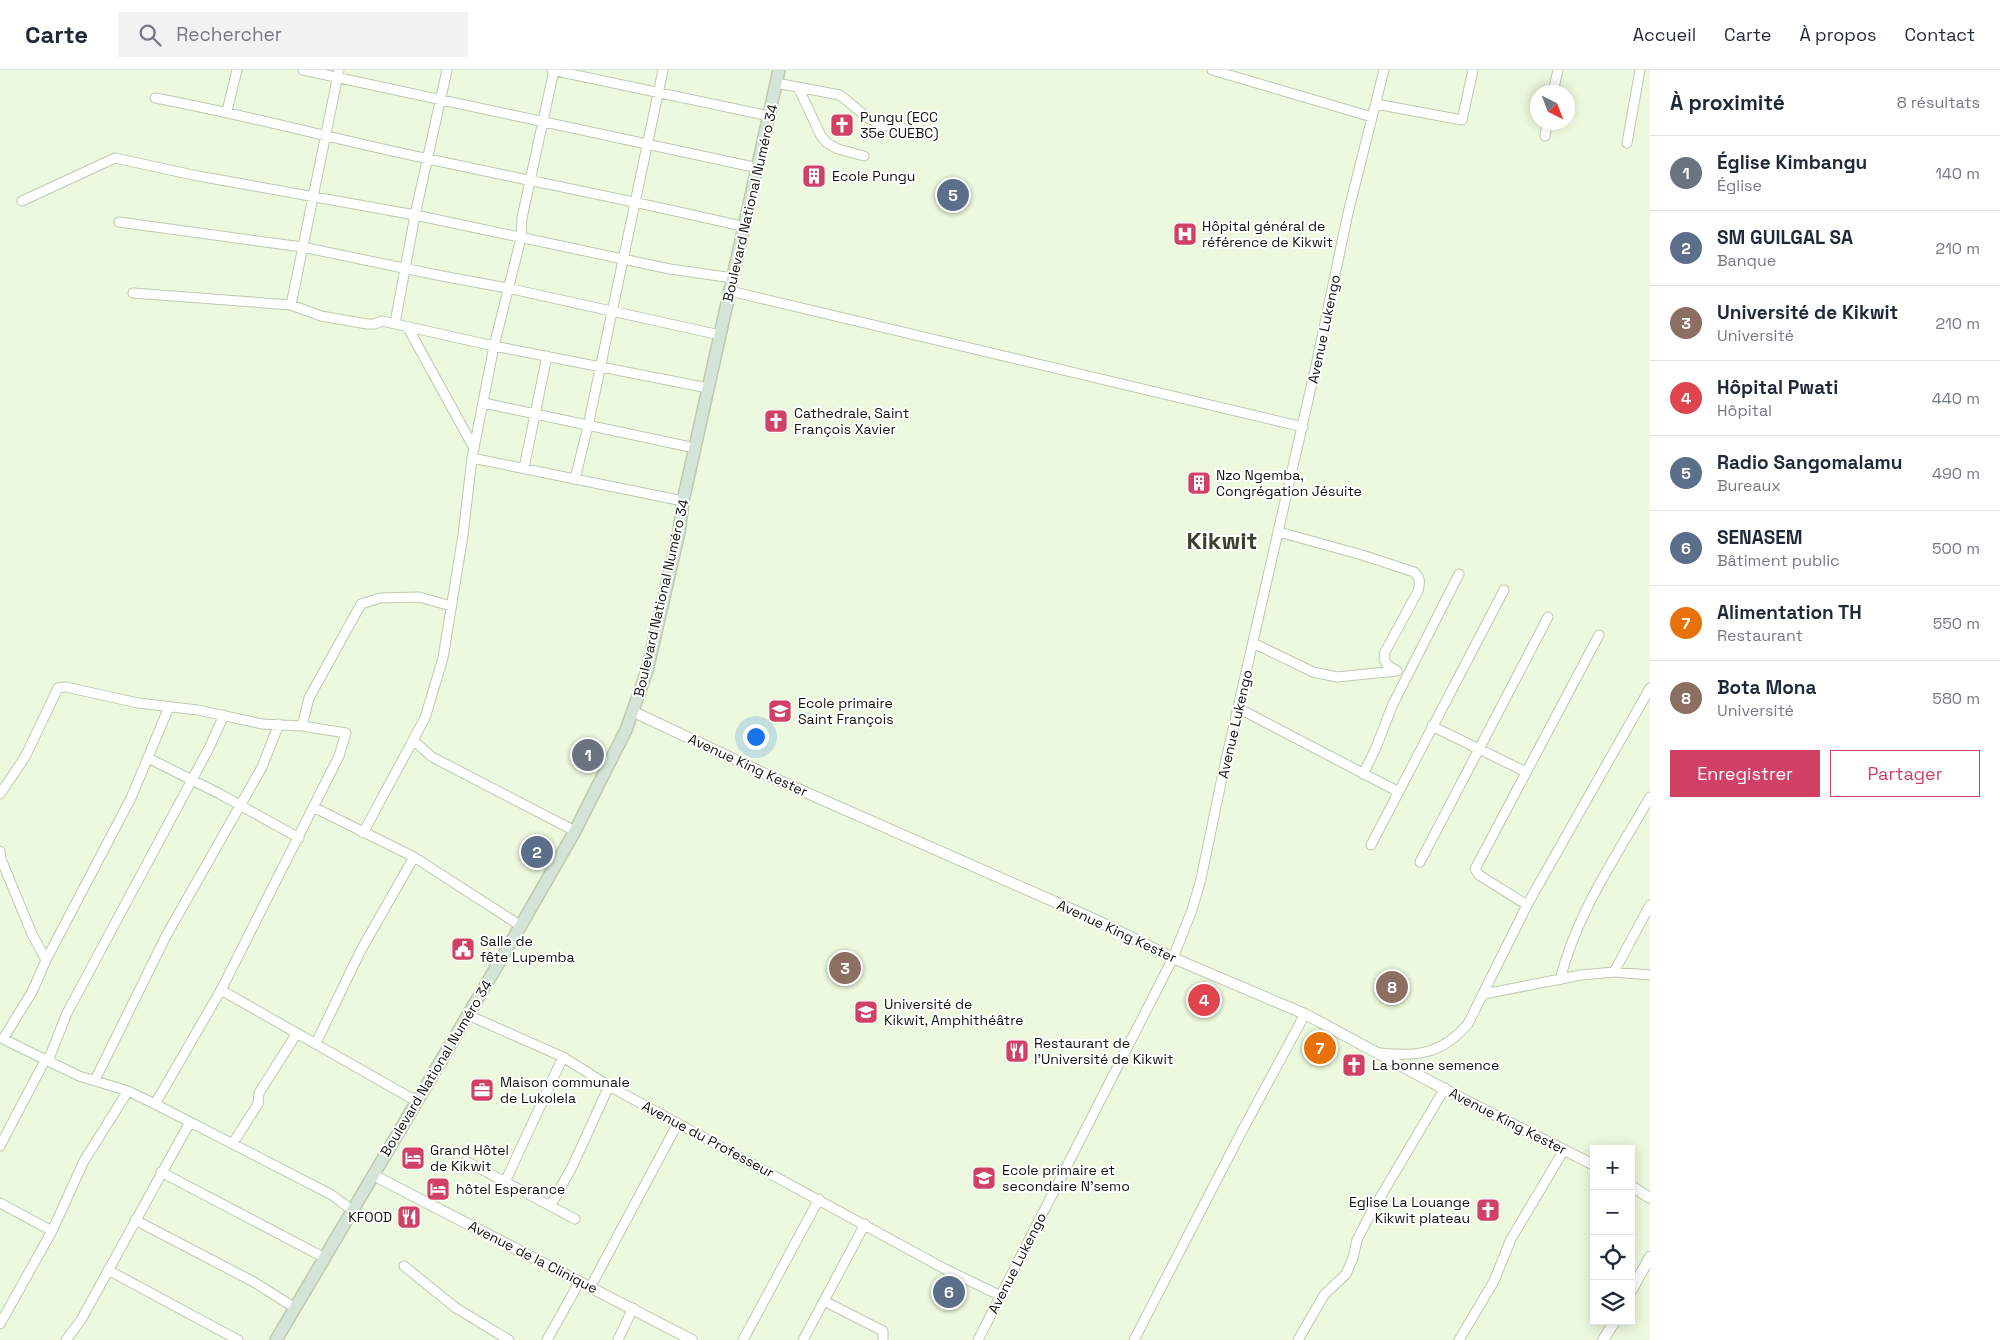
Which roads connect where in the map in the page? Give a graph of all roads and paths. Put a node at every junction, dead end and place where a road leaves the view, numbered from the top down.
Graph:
1 (237, 70) edge
2 (303, 70) edge
3 (447, 70) edge
4 (554, 70) edge
5 (663, 70) edge
6 (779, 70) edge
7 (1212, 70) edge
8 (1473, 70) edge
9 (1558, 70) edge
10 (1640, 70) edge
11 (1381, 72) edge
12 (338, 74) edge
13 (776, 83) junction
14 (1555, 85) edge
15 (798, 87) junction
16 (658, 93) junction
17 (155, 98) dead end
18 (440, 100) junction
19 (1376, 104) junction
20 (227, 111) junction
21 (769, 116) junction
22 (1372, 117) junction
23 (544, 123) junction
24 (903, 128) dead end
25 (1546, 130) edge
26 (326, 135) junction
27 (1545, 136) dead end
28 (1627, 143) dead end
29 (646, 144) junction
30 (864, 156) dead end
31 (428, 159) junction
32 (758, 168) junction
33 (531, 180) junction
34 (313, 195) junction
35 (22, 200) dead end
36 (635, 200) junction
37 (415, 215) junction
38 (119, 222) dead end
39 (744, 227) junction
40 (521, 238) junction
41 (302, 246) junction
42 (622, 259) junction
43 (405, 267) junction
44 (733, 278) junction
45 (507, 288) junction
46 (730, 291) junction
47 (133, 293) dead end
48 (291, 305) junction
49 (612, 312) junction
50 (395, 323) junction
51 (408, 328) junction
52 (720, 335) junction
53 (494, 346) junction
54 (547, 356) junction
55 (601, 367) junction
56 (708, 388) junction
57 (484, 403) junction
58 (536, 414) junction
59 (588, 426) junction
60 (1302, 427) junction
61 (474, 448) junction
62 (696, 448) junction
63 (472, 458) junction
64 (524, 468) junction
65 (575, 479) junction
66 (683, 500) junction
67 (1279, 532) junction
68 (1459, 574) dead end
69 (1504, 590) dead end
70 (451, 606) junction
71 (1548, 617) dead end
72 (1599, 635) dead end
73 (1253, 643) junction
74 (1397, 671) junction
75 (1410, 671) junction
76 (1650, 688) edge
77 (169, 707) junction
78 (1238, 708) junction
79 (634, 712) junction
80 (224, 715) junction
81 (279, 724) junction
82 (302, 726) junction
83 (1432, 726) junction
84 (414, 741) junction
85 (1478, 749) junction
86 (148, 758) junction
87 (1526, 772) junction
88 (1363, 774) junction
89 (192, 780) junction
90 (1397, 791) junction
91 (0, 794) edge
92 (1650, 797) edge
93 (240, 805) junction
94 (313, 807) junction
95 (574, 832) junction
96 (363, 833) junction
97 (299, 838) junction
98 (1371, 845) dead end
99 (0, 850) edge
100 (414, 857) junction
101 (1420, 862) dead end
102 (1528, 905) junction
103 (1650, 905) edge
104 (521, 926) junction
105 (1173, 958) junction
106 (46, 960) junction
107 (1614, 972) junction
108 (1650, 976) edge
109 (1560, 980) junction
110 (221, 990) junction
111 (1484, 994) junction
112 (1305, 1014) junction
113 (468, 1015) junction
114 (297, 1033) junction
115 (316, 1043) junction
116 (1380, 1053) junction
117 (562, 1057) junction
118 (45, 1063) junction
119 (95, 1080) junction
120 (609, 1086) junction
121 (1444, 1088) junction
122 (128, 1091) junction
123 (416, 1101) junction
124 (155, 1104) junction
125 (190, 1122) junction
126 (678, 1123) junction
127 (233, 1143) junction
128 (0, 1146) edge
129 (1564, 1150) junction
130 (466, 1160) dead end
131 (1590, 1163) edge
132 (161, 1172) junction
133 (373, 1175) junction
134 (505, 1182) junction
135 (1635, 1189) edge
136 (1650, 1198) edge
137 (819, 1199) junction
138 (0, 1203) edge
139 (551, 1205) junction
140 (353, 1211) junction
141 (575, 1219) dead end
142 (135, 1220) junction
143 (866, 1224) junction
144 (52, 1231) junction
145 (1650, 1257) edge
146 (325, 1258) junction
147 (404, 1266) dead end
148 (108, 1270) junction
149 (580, 1281) junction
150 (1635, 1284) edge
151 (591, 1286) junction
152 (1000, 1296) junction
153 (824, 1301) junction
154 (295, 1308) junction
155 (634, 1308) junction
156 (0, 1324) edge
157 (1612, 1325) edge
158 (66, 1340) edge
159 (238, 1340) edge
160 (276, 1340) edge
161 (509, 1340) edge
162 (546, 1340) edge
163 (618, 1340) edge
164 (692, 1340) edge
165 (743, 1340) edge
166 (803, 1340) edge
167 (882, 1340) edge
168 (978, 1340) edge
169 (1134, 1340) edge
170 (1298, 1340) edge
171 (1459, 1340) edge
172 (1603, 1340) edge

1 - 20 street
2 - 12 street
3 - 18 street
4 - 16 street
4 - 23 street
5 - 16 street
6 - 13 main road, Boulevard National Numéro 34
7 - 22 street
8 - 19 street
9 - 14 street
10 - 28 street
11 - 19 street, Avenue Lukengo
12 - 18 street
12 - 26 street
13 - 15 street
13 - 21 main road, Boulevard National Numéro 34
15 - 24 street
15 - 30 street
16 - 21 street
16 - 29 street
17 - 20 street
18 - 23 street
18 - 31 street
19 - 22 street, Avenue Lukengo
20 - 26 street
21 - 32 main road, Boulevard National Numéro 34
22 - 60 street, Avenue Lukengo
23 - 29 street
23 - 33 street
25 - 27 street
26 - 31 street
26 - 34 street
29 - 32 street
29 - 36 street
31 - 33 street
31 - 37 street
32 - 39 main road, Boulevard National Numéro 34
33 - 36 street
33 - 40 street
34 - 35 street
34 - 37 street
34 - 41 street
36 - 39 street
36 - 42 street
37 - 40 street
37 - 43 street
38 - 41 street
39 - 44 main road, Boulevard National Numéro 34
40 - 42 street
40 - 45 street
41 - 43 street
41 - 48 street
42 - 44 street
42 - 49 street
43 - 45 street
43 - 50 street
44 - 46 main road, Boulevard National Numéro 34
45 - 49 street
45 - 53 street
46 - 52 main road, Boulevard National Numéro 34
46 - 60 street
47 - 48 street
48 - 50 street
49 - 52 street
49 - 55 street
50 - 51 street
51 - 53 street
51 - 61 street
52 - 56 main road, Boulevard National Numéro 34
53 - 54 street
53 - 57 street
54 - 55 street
54 - 58 street
55 - 56 street
55 - 59 street
56 - 62 main road, Boulevard National Numéro 34
57 - 58 street
57 - 61 street
58 - 59 street
58 - 64 street
59 - 62 street
59 - 65 street
60 - 67 street, Avenue Lukengo
61 - 63 street
62 - 66 main road, Boulevard National Numéro 34
63 - 64 street
63 - 70 street
64 - 65 street
65 - 66 street
66 - 79 main road, Boulevard National Numéro 34
67 - 73 street, Avenue Lukengo
67 - 74 street
68 - 75 street
69 - 83 street
70 - 82 street
70 - 84 street
71 - 85 street
72 - 87 street
73 - 74 street
73 - 78 street, Avenue Lukengo
74 - 75 street
75 - 88 street
76 - 102 street
77 - 80 street
77 - 86 street
77 - 91 street
78 - 88 street
78 - 105 street, Avenue Lukengo
79 - 95 main road, Boulevard National Numéro 34
79 - 105 street, Avenue King Kester
80 - 81 street
80 - 89 street
81 - 82 street
81 - 93 street
82 - 94 street
83 - 85 street
83 - 90 street
84 - 95 street
84 - 96 street
85 - 87 street
85 - 101 street
86 - 89 street
86 - 106 street
87 - 102 street
88 - 90 street
89 - 93 street
89 - 118 street
90 - 98 street
92 - 109 street
93 - 97 street
93 - 119 street
94 - 96 street
94 - 97 street
95 - 104 main road, Boulevard National Numéro 34
96 - 100 street
97 - 110 street
99 - 106 street
100 - 104 street
100 - 115 street
102 - 111 street
103 - 107 street
104 - 113 main road, Boulevard National Numéro 34
105 - 112 street, Avenue King Kester
105 - 152 street, Avenue Lukengo
106 - 118 street
107 - 108 street
107 - 109 street
109 - 111 street
110 - 114 street
110 - 124 street
111 - 116 street
112 - 116 street, Avenue King Kester
112 - 169 street
113 - 117 street, Avenue du Professeur
113 - 123 main road, Boulevard National Numéro 34
114 - 115 street
114 - 127 street
115 - 123 street
116 - 121 street, Avenue King Kester
117 - 120 street, Avenue du Professeur
117 - 134 street
118 - 119 street
118 - 128 street
119 - 122 street
120 - 126 street, Avenue du Professeur
120 - 139 street
121 - 129 street, Avenue King Kester
121 - 170 street
122 - 124 street
122 - 144 street
123 - 133 main road, Boulevard National Numéro 34
124 - 125 street
125 - 127 street
125 - 132 street
126 - 137 street, Avenue du Professeur
126 - 151 street
127 - 140 street
129 - 131 street, Avenue King Kester
129 - 171 street
130 - 134 street
132 - 142 street
132 - 146 street
133 - 140 main road, Boulevard National Numéro 34
133 - 149 street, Avenue de la Clinique
134 - 139 street
135 - 136 street
137 - 143 street, Avenue du Professeur
137 - 165 street
138 - 144 street
139 - 141 street
140 - 146 main road, Boulevard National Numéro 34
142 - 148 street
142 - 154 street
143 - 152 street, Avenue du Professeur
143 - 153 street
144 - 156 street
145 - 150 street
146 - 154 main road, Boulevard National Numéro 34
147 - 161 street
148 - 158 street
148 - 159 street
149 - 151 street, Avenue de la Clinique
149 - 162 street
151 - 155 street, Avenue de la Clinique
152 - 168 street, Avenue Lukengo
153 - 166 street
153 - 167 street
154 - 160 main road, Boulevard National Numéro 34
155 - 163 street
155 - 164 street, Avenue de la Clinique
157 - 172 street

